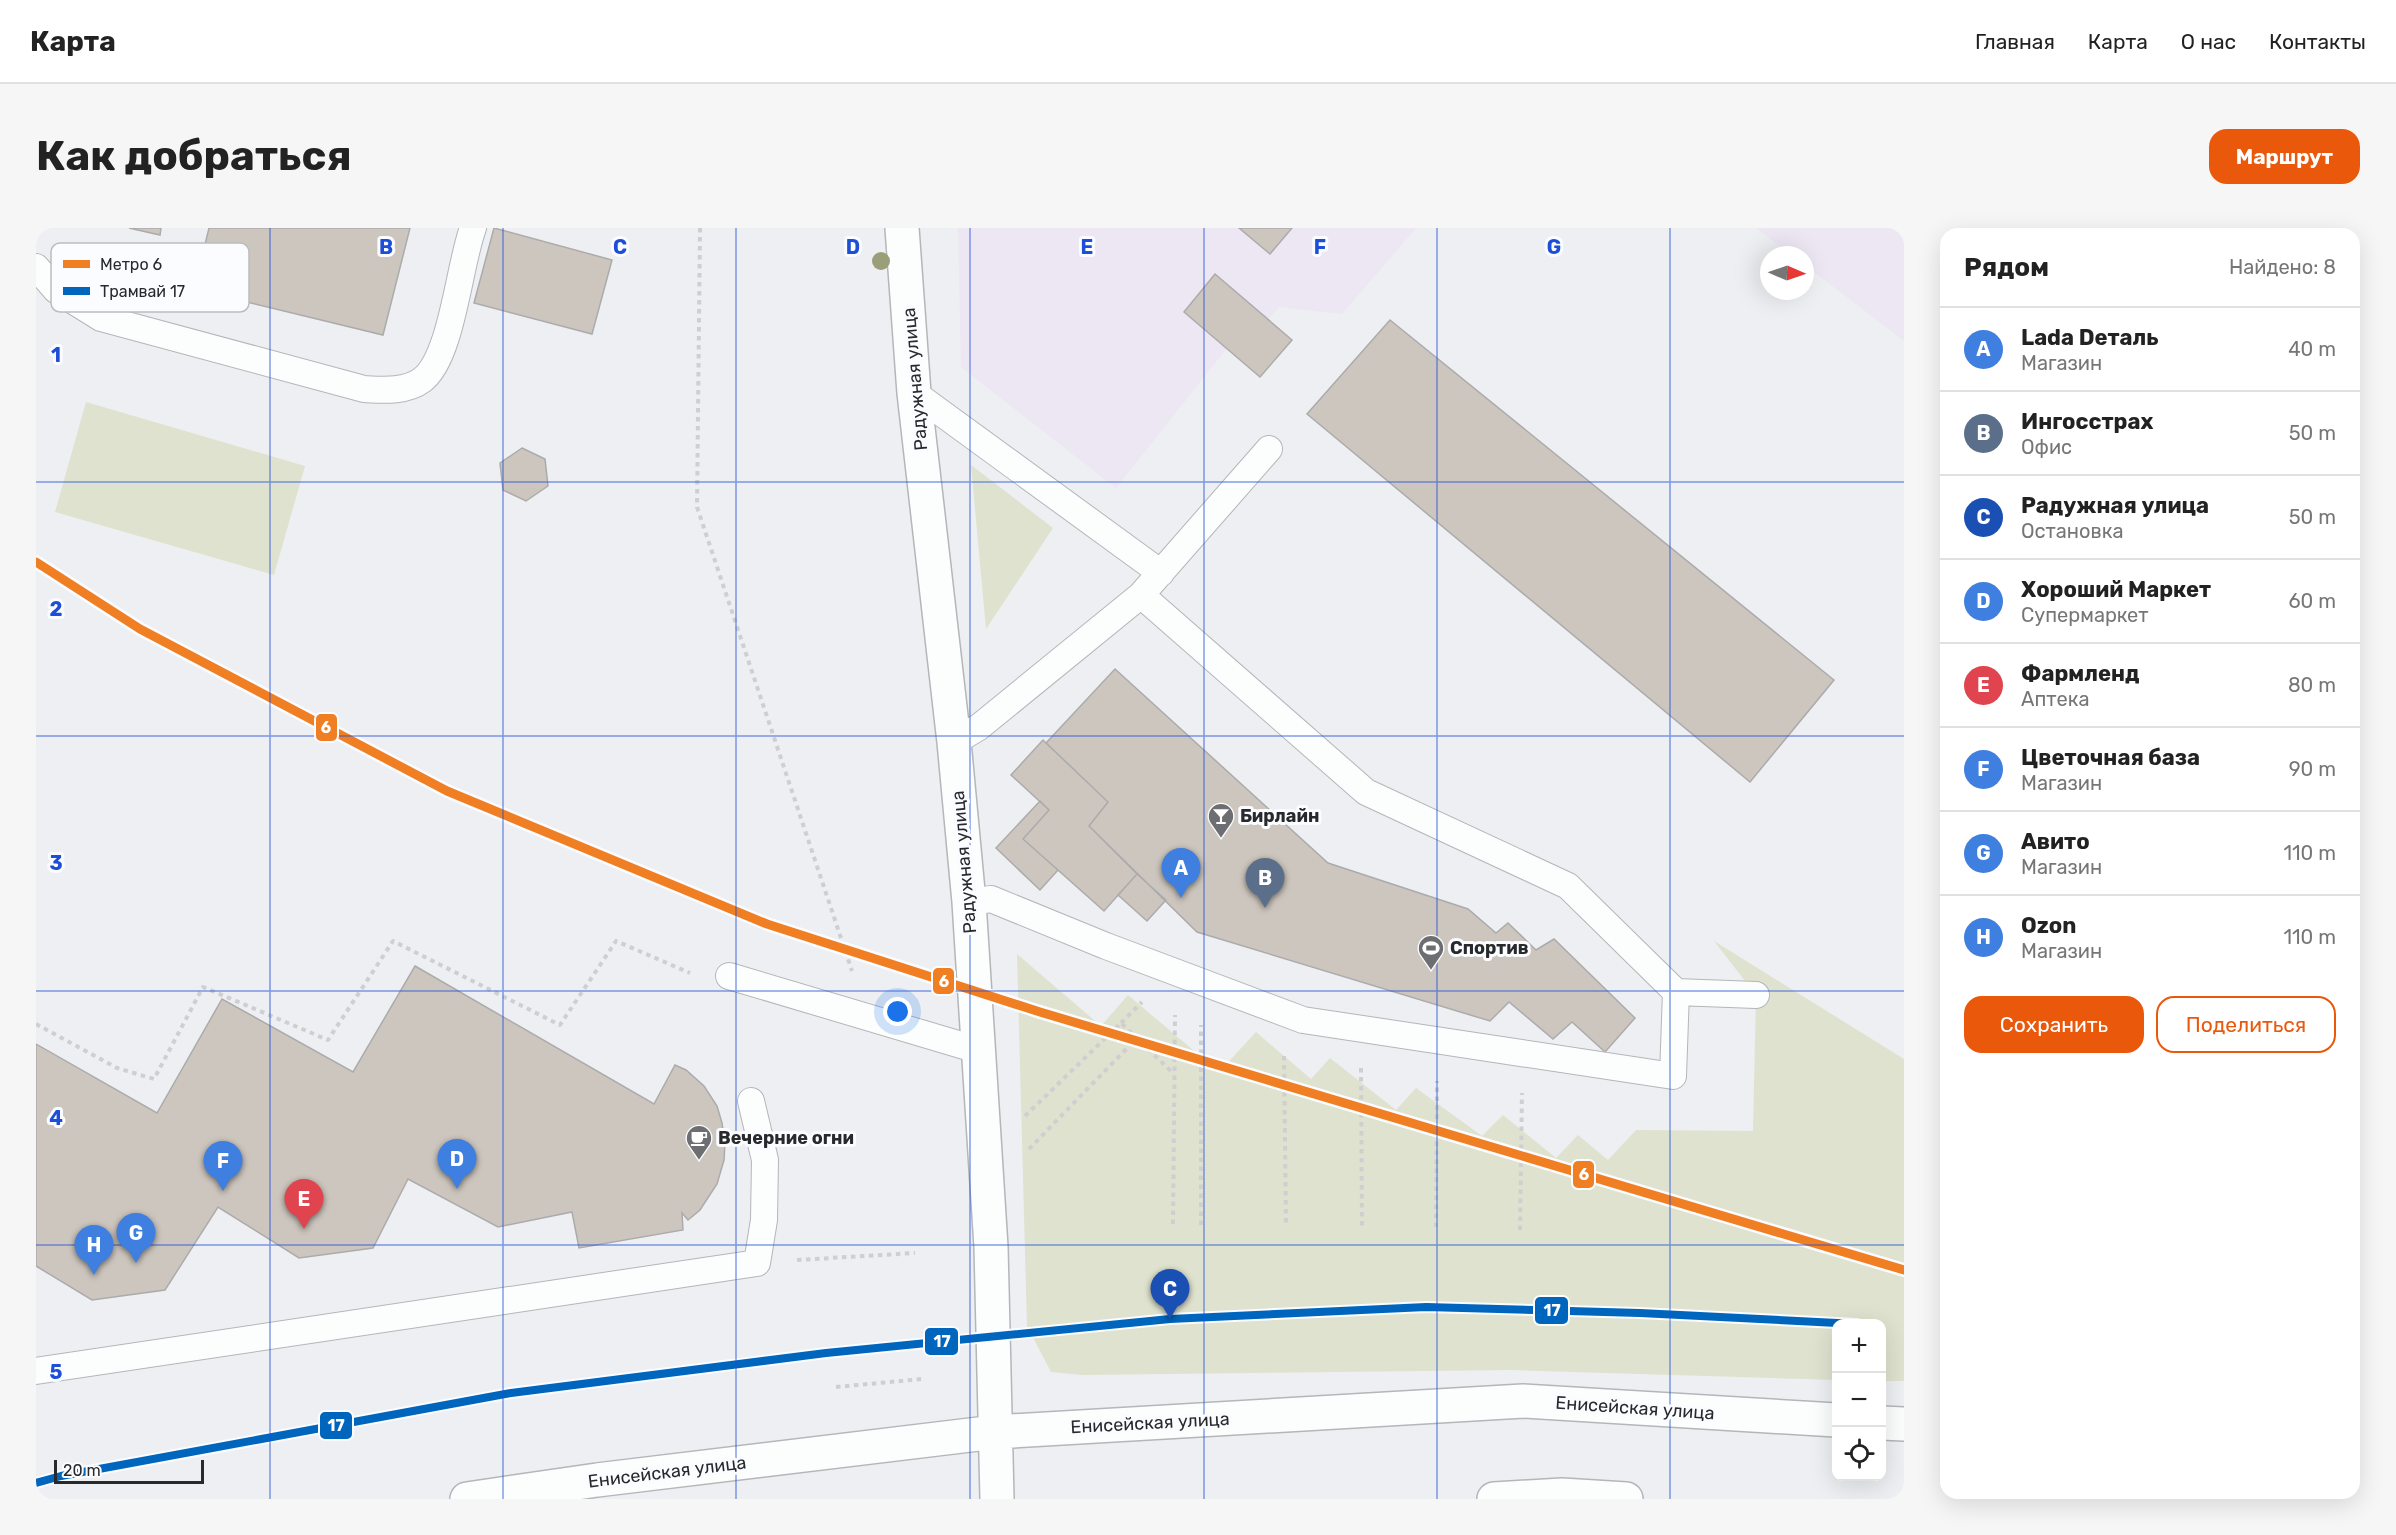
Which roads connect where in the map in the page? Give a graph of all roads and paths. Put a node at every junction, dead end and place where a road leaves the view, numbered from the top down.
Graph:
1 (473, 228) edge
2 (700, 228) edge
3 (902, 228) edge
4 (36, 267) edge
5 (51, 284) edge
6 (91, 312) edge
7 (914, 393) junction
8 (1269, 449) dead end
9 (1161, 573) junction
10 (1141, 595) junction
11 (954, 742) junction
12 (969, 902) junction
13 (1175, 970) junction
14 (691, 973) dead end
15 (729, 976) dead end
16 (1201, 981) junction
17 (1676, 992) junction
18 (1756, 995) dead end
19 (1284, 1013) junction
20 (868, 1017) junction
21 (36, 1024) edge
22 (1361, 1029) junction
23 (1138, 1038) junction
24 (1437, 1040) junction
25 (978, 1050) junction
26 (1523, 1053) junction
27 (1174, 1073) junction
28 (751, 1101) dead end
29 (1018, 1123) dead end
30 (1029, 1149) dead end
31 (1173, 1224) dead end
32 (1201, 1225) dead end
33 (1286, 1226) dead end
34 (1362, 1227) dead end
35 (1436, 1227) dead end
36 (1520, 1230) dead end
37 (915, 1253) dead end
38 (757, 1263) junction
39 (36, 1371) edge
40 (922, 1378) dead end
41 (836, 1387) dead end
42 (1832, 1420) edge
43 (1886, 1423) edge
44 (1904, 1425) edge
45 (995, 1432) junction
46 (467, 1499) edge
47 (997, 1499) edge
48 (1494, 1499) edge
49 (1626, 1499) edge

1 - 6 lane
2 - 20 path
3 - 7 main road, Радужная улица
4 - 5 lane
7 - 9 lane
7 - 11 main road, Радужная улица
8 - 9 lane
9 - 10 lane
10 - 11 lane
10 - 17 lane
11 - 12 main road, Радужная улица
12 - 13 lane
12 - 25 main road, Радужная улица
13 - 16 lane
13 - 27 path
14 - 21 path
15 - 20 lane
16 - 19 lane
16 - 32 path
17 - 18 lane
17 - 26 lane
19 - 22 lane
19 - 33 path
20 - 25 lane
22 - 24 lane
22 - 34 path
23 - 27 path
23 - 29 path
23 - 30 path
24 - 26 lane
24 - 35 path
25 - 45 main road, Радужная улица
26 - 36 path
27 - 31 path
28 - 38 lane
37 - 38 path
38 - 39 lane
40 - 41 path
42 - 45 main road, Енисейская улица
43 - 44 main road
45 - 46 main road, Енисейская улица
45 - 47 main road, Радужная улица
48 - 49 main road

